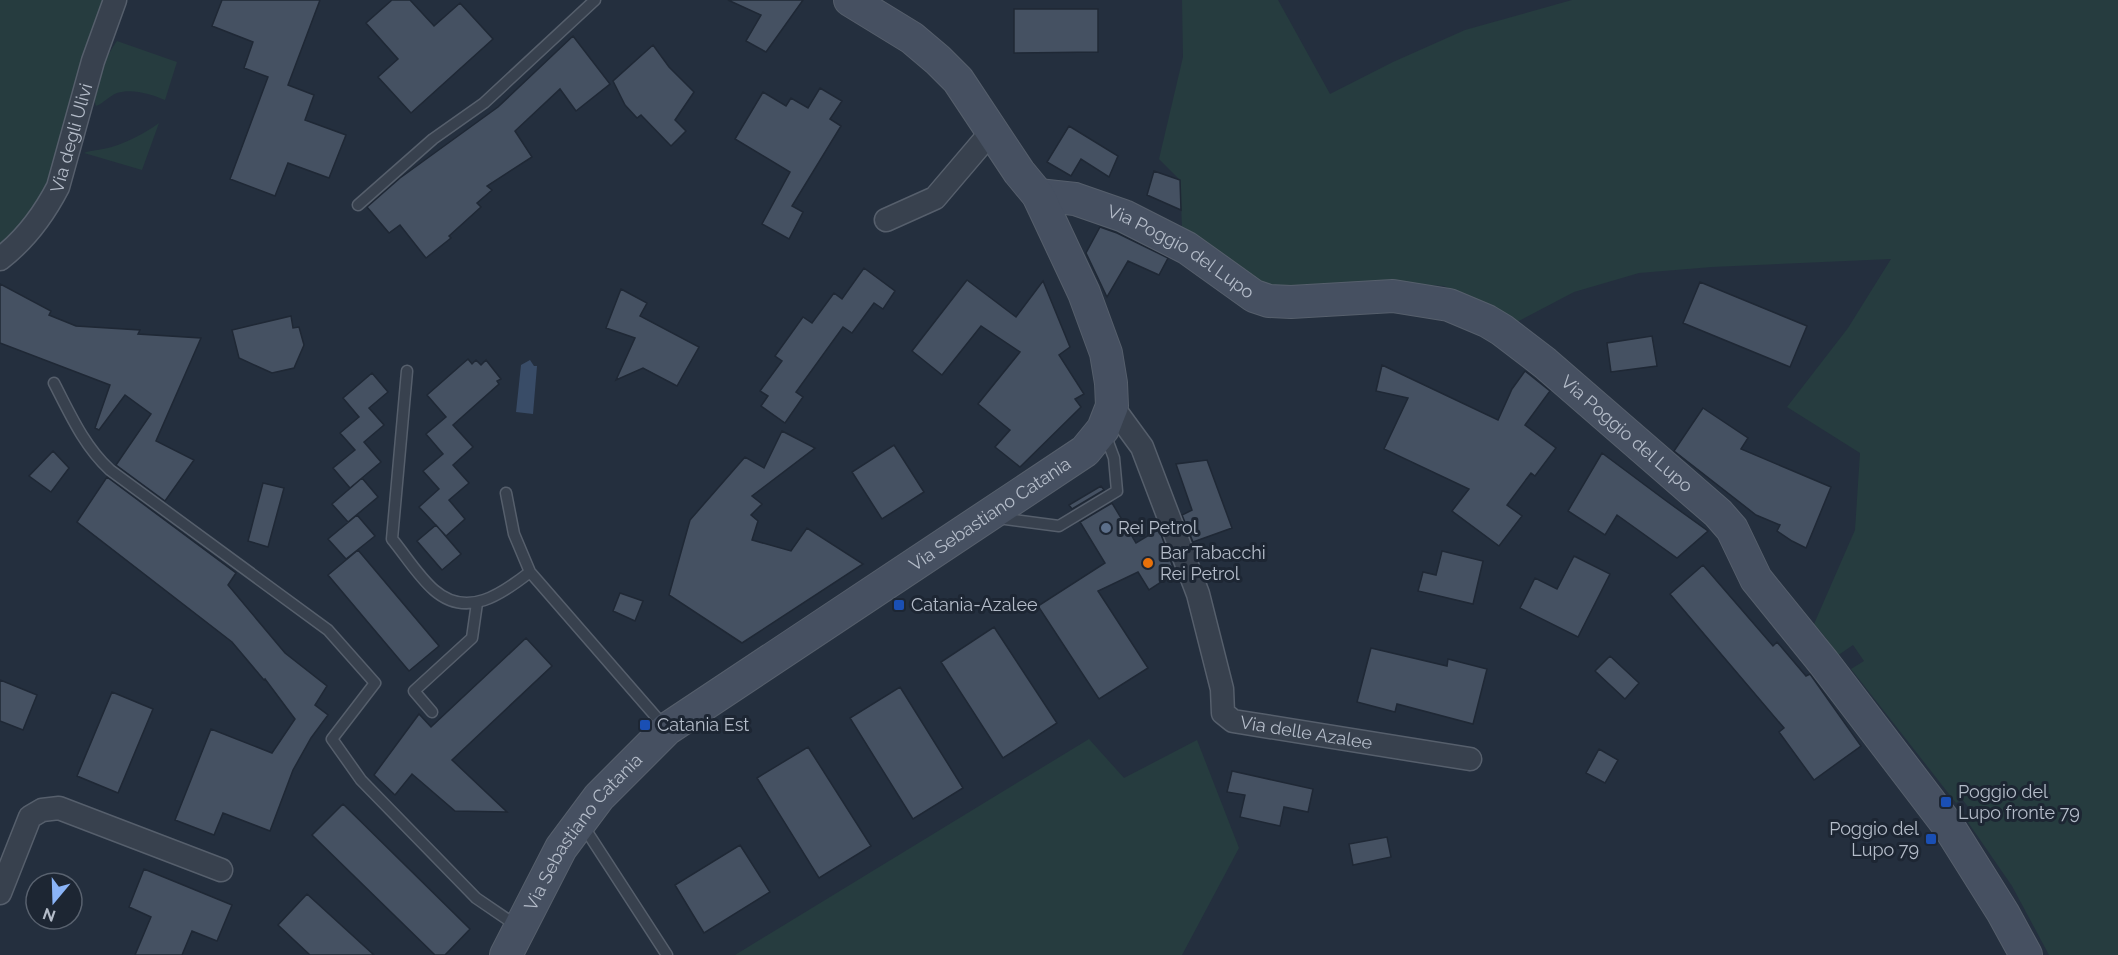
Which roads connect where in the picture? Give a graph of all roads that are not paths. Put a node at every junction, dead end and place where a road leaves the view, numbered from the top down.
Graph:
1 (115, 0) edge
2 (595, 0) edge
3 (850, 0) edge
4 (992, 131) junction
5 (1038, 195) junction
6 (358, 205) dead end
7 (886, 220) dead end
8 (0, 259) edge
9 (407, 371) dead end
10 (54, 383) dead end
11 (1108, 418) junction
12 (506, 493) dead end
13 (986, 517) junction
14 (530, 572) junction
15 (477, 603) junction
16 (432, 711) dead end
17 (667, 729) junction
18 (1470, 759) dead end
19 (580, 821) junction
20 (222, 870) dead end
21 (0, 893) edge
22 (513, 942) edge
23 (667, 955) edge
24 (2026, 955) edge

1 - 8 street, Via degli Ulivi
2 - 6 lane
3 - 4 street
4 - 5 street
4 - 7 street
5 - 11 street
5 - 24 street, Via Poggio del Lupo
9 - 15 lane
10 - 22 lane
11 - 13 street, Via Sebastiano Catania
11 - 13 lane
11 - 18 street, Via delle Azalee
12 - 14 lane
13 - 17 street, Via Sebastiano Catania
14 - 15 lane
14 - 17 lane
15 - 16 lane
17 - 19 street, Via Sebastiano Catania
19 - 22 street, Via Sebastiano Catania
19 - 23 lane
20 - 21 street

